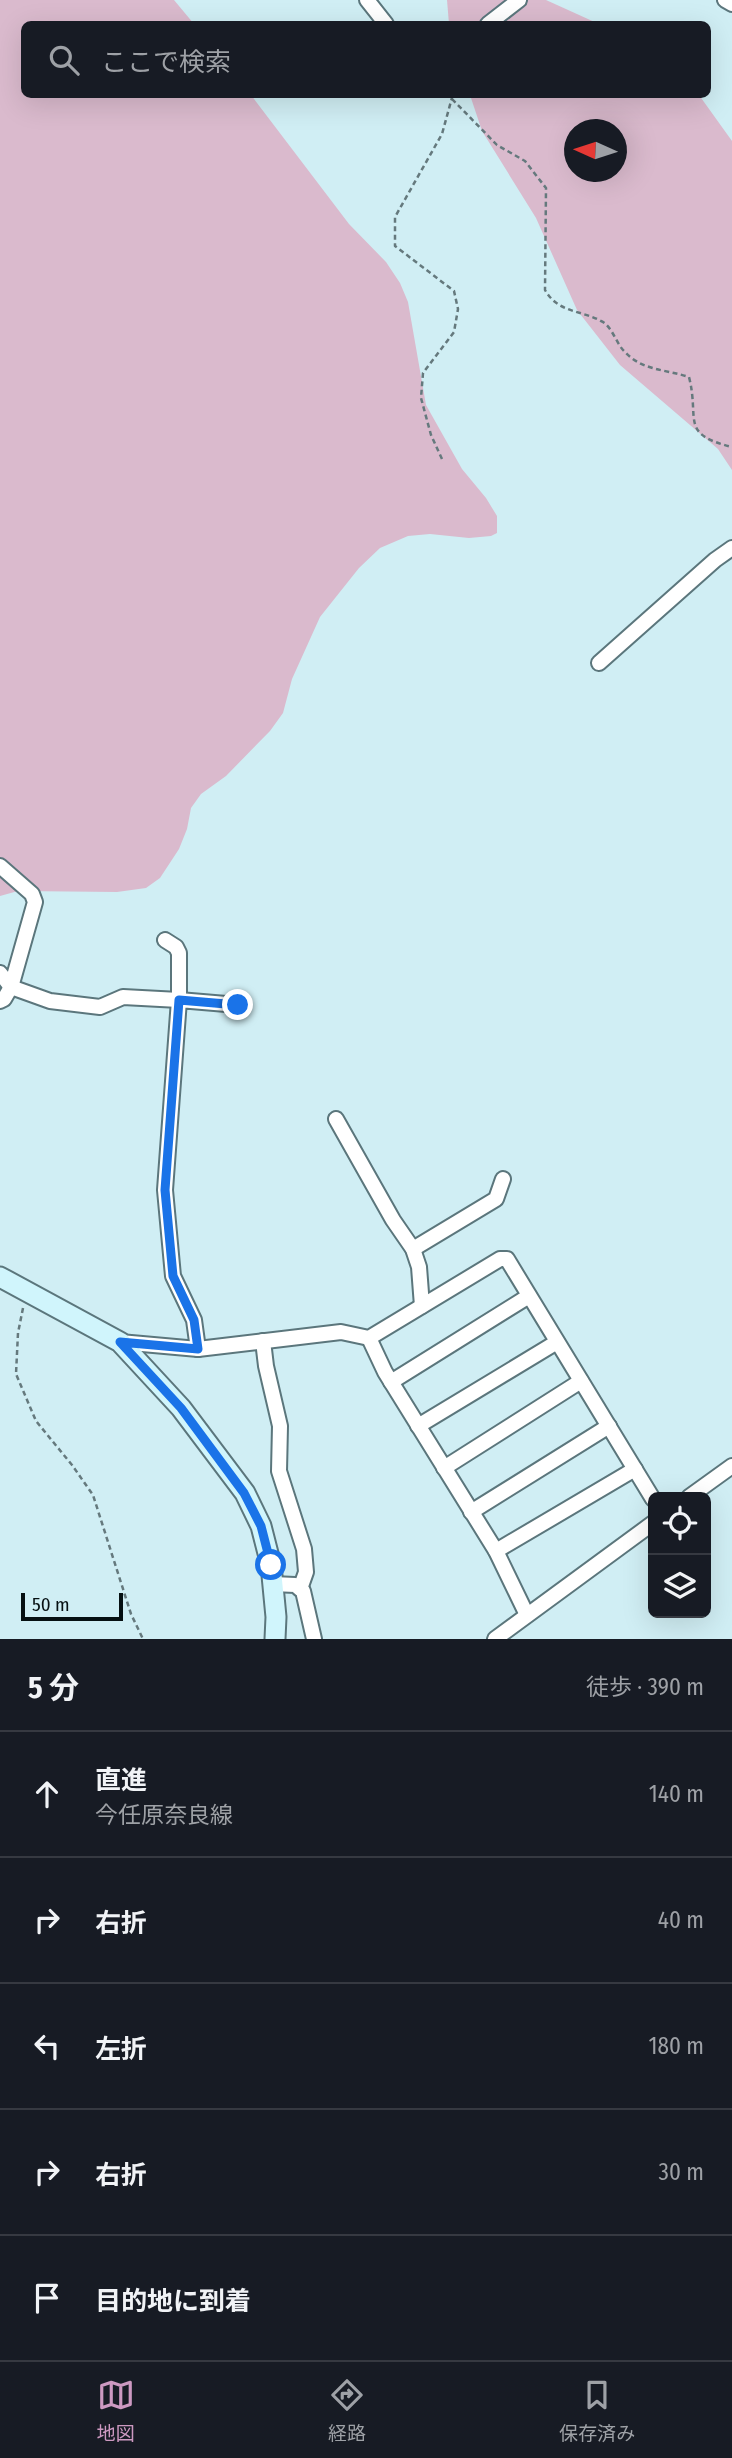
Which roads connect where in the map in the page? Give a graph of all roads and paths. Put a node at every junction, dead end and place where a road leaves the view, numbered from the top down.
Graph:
1 (367, 0) edge
2 (519, 0) edge
3 (725, 0) edge
4 (732, 4) edge
5 (384, 21) edge
6 (492, 21) edge
7 (452, 98) edge
8 (453, 98) edge
9 (732, 447) edge
10 (442, 460) dead end
11 (732, 548) edge
12 (599, 663) dead end
13 (0, 866) edge
14 (165, 940) dead end
15 (0, 973) edge
16 (10, 987) junction
17 (179, 1000) junction
18 (0, 1001) edge
19 (238, 1005) dead end
20 (336, 1119) dead end
21 (503, 1179) dead end
22 (413, 1249) junction
23 (0, 1277) edge
24 (26, 1291) junction
25 (529, 1296) junction
26 (422, 1306) junction
27 (369, 1338) junction
28 (263, 1341) junction
29 (120, 1342) junction
30 (558, 1342) junction
31 (198, 1349) junction
32 (581, 1381) junction
33 (391, 1382) junction
34 (418, 1426) junction
35 (608, 1426) junction
36 (732, 1466) edge
37 (444, 1468) junction
38 (635, 1469) junction
39 (649, 1492) edge
40 (696, 1492) edge
41 (471, 1512) junction
42 (648, 1527) edge
43 (496, 1551) junction
44 (273, 1584) junction
45 (300, 1589) junction
46 (527, 1615) junction
47 (142, 1639) edge
48 (275, 1639) edge
49 (314, 1639) edge
50 (495, 1639) edge

1 - 5 street
2 - 6 street
3 - 4 street
7 - 10 path
8 - 9 path
11 - 12 street
13 - 16 street
14 - 17 street
15 - 16 street
16 - 17 street
16 - 18 street
17 - 19 street
17 - 31 street
20 - 22 street
21 - 22 street
22 - 26 street
23 - 24 main road
24 - 29 main road
24 - 47 path
25 - 26 street
25 - 30 street
25 - 33 street
26 - 27 street
27 - 28 street
27 - 33 street
28 - 31 street
28 - 45 street
29 - 31 street
29 - 44 main road
30 - 32 street
30 - 34 street
32 - 35 street
32 - 37 street
33 - 34 street
34 - 37 street
35 - 38 street
35 - 41 street
36 - 40 street
37 - 41 street
38 - 39 street
38 - 43 street
41 - 43 street
42 - 46 street
43 - 46 street
44 - 45 street
44 - 48 main road
45 - 49 street
46 - 50 street

